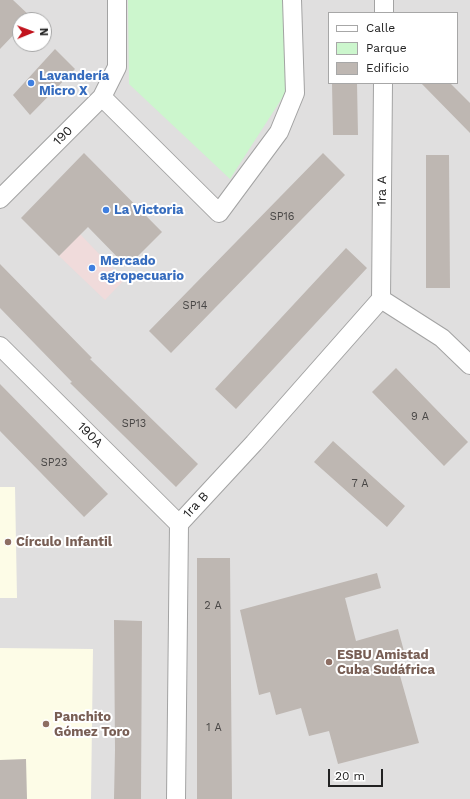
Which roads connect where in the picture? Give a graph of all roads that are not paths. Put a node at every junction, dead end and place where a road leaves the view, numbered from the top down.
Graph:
1 (117, 0) edge
2 (292, 0) edge
3 (384, 0) edge
4 (384, 12) edge
5 (383, 84) edge
6 (102, 97) junction
7 (0, 199) edge
8 (381, 299) junction
9 (0, 346) edge
10 (470, 365) edge
11 (179, 524) junction
12 (176, 799) edge

1 - 6 street, 190
2 - 6 street
3 - 4 street
5 - 8 street, 1ra A
6 - 7 street, 190
8 - 10 street
8 - 11 street, 1ra B
9 - 11 street, 190A
11 - 12 street, 1ra B

